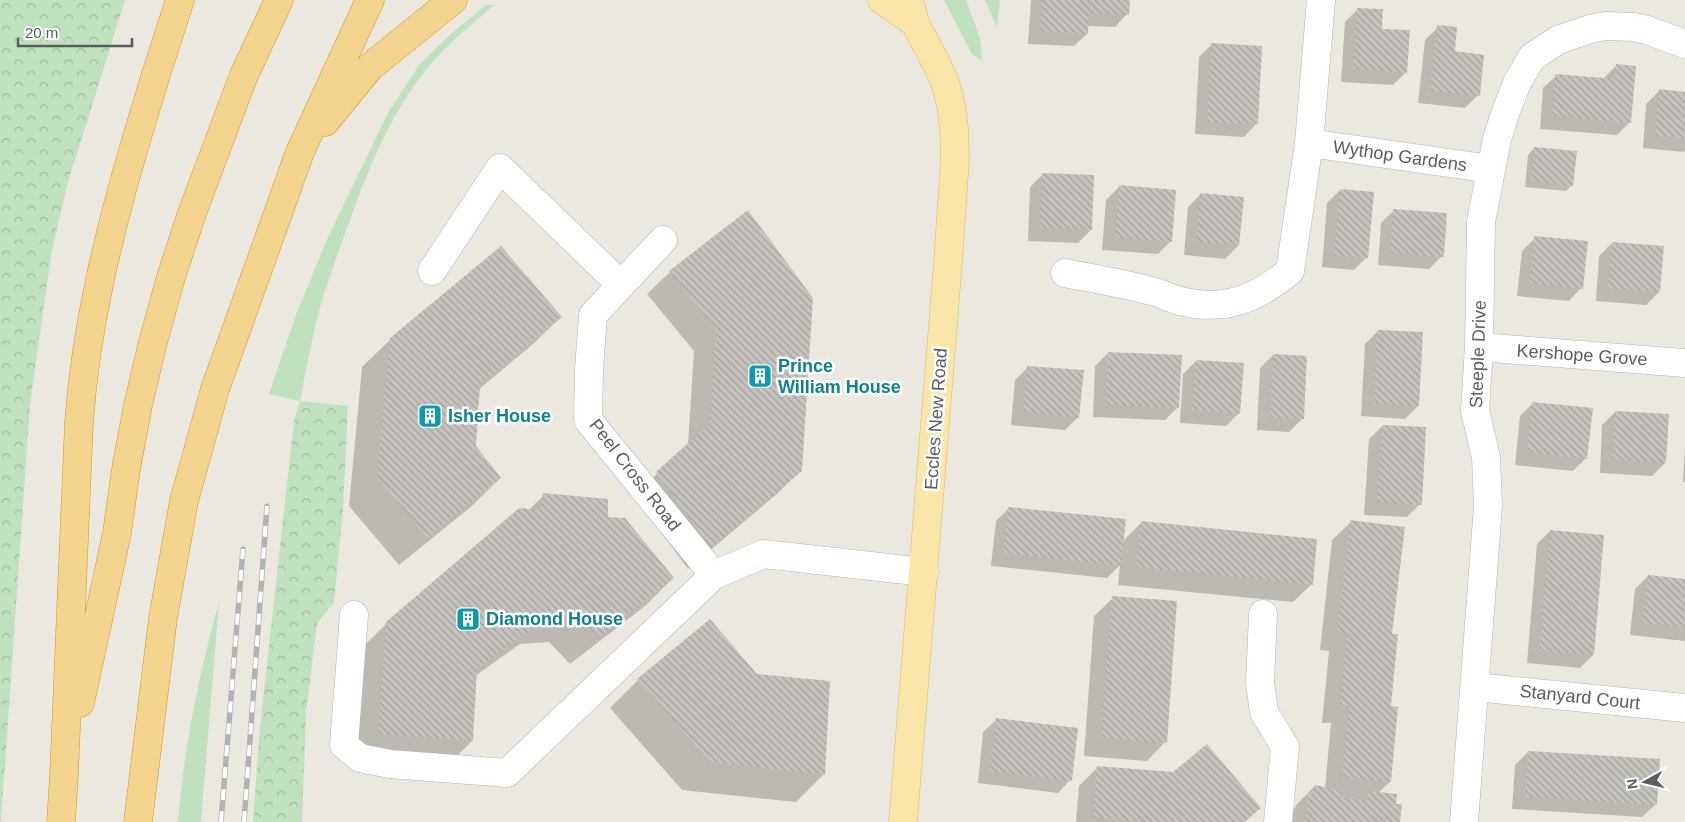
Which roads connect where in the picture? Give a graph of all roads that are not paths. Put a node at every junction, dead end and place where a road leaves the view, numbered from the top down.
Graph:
1 (180, 0) edge
2 (279, 0) edge
3 (370, 0) edge
4 (453, 0) edge
5 (882, 0) edge
6 (1321, 0) edge
7 (912, 12) edge
8 (1685, 44) edge
9 (1309, 143) junction
10 (300, 152) junction
11 (1491, 168) junction
12 (662, 240) dead end
13 (432, 271) dead end
14 (1065, 273) dead end
15 (621, 285) junction
16 (1479, 347) junction
17 (1685, 363) edge
18 (924, 572) junction
19 (714, 576) junction
20 (1263, 614) dead end
21 (354, 615) dead end
22 (1475, 687) junction
23 (1685, 708) edge
24 (64, 775) junction
25 (61, 822) edge
26 (138, 822) edge
27 (904, 822) edge
28 (1278, 822) edge
29 (1464, 822) edge

1 - 24 highway
2 - 24 highway
3 - 10 highway
4 - 10 highway
5 - 7 main road, Eccles New Road
6 - 9 street, Wythop Gardens
7 - 18 main road, Eccles New Road
8 - 11 street, Steeple Drive
9 - 11 street, Wythop Gardens
9 - 14 street, Wythop Gardens
10 - 26 highway
11 - 16 street, Steeple Drive
12 - 15 street, Peel Cross Road
13 - 15 street
15 - 19 street, Peel Cross Road
16 - 17 street, Kershope Grove
16 - 22 street, Steeple Drive
18 - 19 street
18 - 27 main road, Eccles New Road
19 - 21 street
20 - 28 street
22 - 23 street, Stanyard Court
22 - 29 street, Steeple Drive
24 - 25 highway

